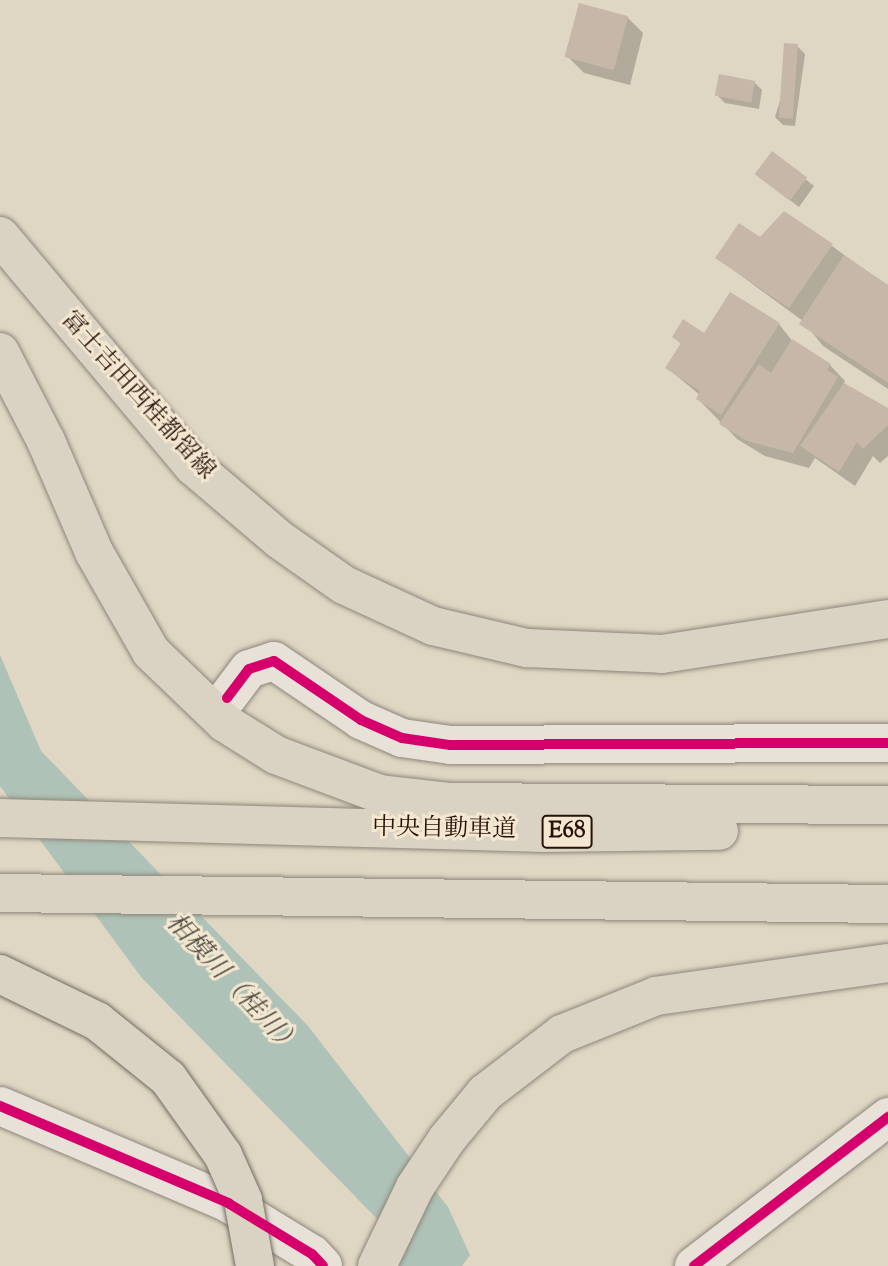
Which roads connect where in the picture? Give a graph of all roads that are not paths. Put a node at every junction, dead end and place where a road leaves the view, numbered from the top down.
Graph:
1 (0, 236) edge
2 (0, 352) edge
3 (888, 619) edge
4 (227, 698) dead end
5 (888, 743) edge
6 (888, 805) edge
7 (0, 818) edge
8 (888, 829) edge
9 (11, 894) edge
10 (888, 904) edge
11 (888, 963) edge
12 (0, 974) edge
13 (0, 1106) edge
14 (888, 1117) edge
15 (255, 1266) edge
16 (323, 1266) edge
17 (377, 1266) edge
18 (694, 1266) edge

1 - 3 main road, 富士吉田西桂都留線
2 - 6 main road
4 - 5 street
7 - 8 main road, 中央自動車道 / E68
9 - 10 main road
11 - 17 main road
12 - 15 main road, bridge
13 - 16 street
14 - 18 street

